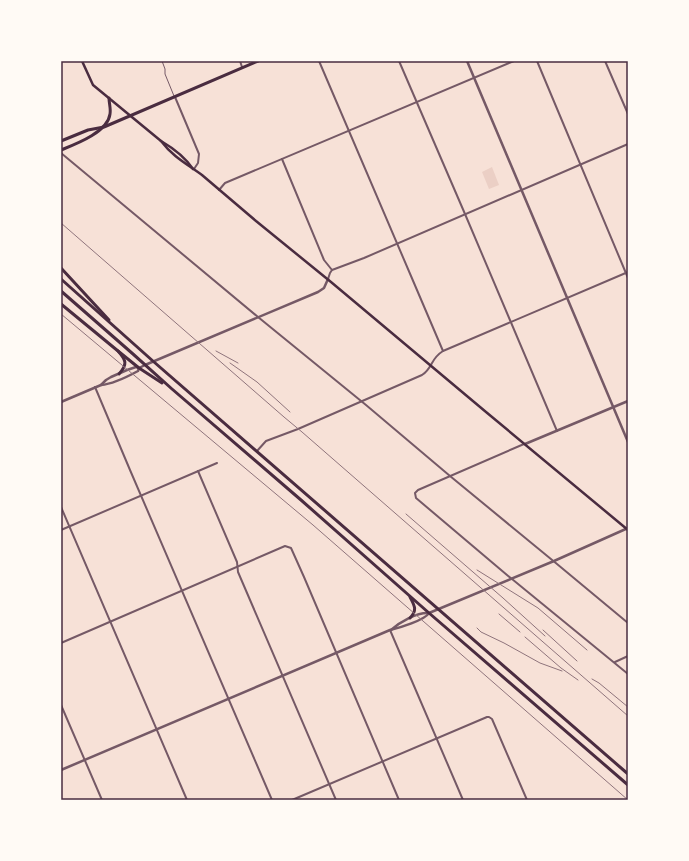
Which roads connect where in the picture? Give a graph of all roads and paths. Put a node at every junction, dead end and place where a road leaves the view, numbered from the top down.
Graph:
1 (82, 61) edge
2 (162, 61) edge
3 (240, 61) edge
4 (258, 61) edge
5 (319, 61) edge
6 (399, 61) edge
7 (467, 61) edge
8 (514, 61) edge
9 (537, 61) edge
10 (605, 61) edge
11 (242, 68) junction
12 (474, 78) junction
13 (174, 96) junction
14 (109, 98) junction
15 (416, 102) junction
16 (628, 114) edge
17 (130, 116) junction
18 (104, 126) junction
19 (350, 131) junction
20 (61, 141) edge
21 (628, 144) edge
22 (61, 150) edge
23 (61, 153) edge
24 (282, 159) junction
25 (580, 164) junction
26 (194, 169) junction
27 (219, 190) junction
28 (522, 190) junction
29 (465, 214) junction
30 (397, 243) junction
31 (61, 268) edge
32 (332, 270) junction
33 (627, 273) edge
34 (628, 278) edge
35 (61, 279) edge
36 (328, 279) junction
37 (61, 291) edge
38 (567, 298) junction
39 (61, 304) edge
40 (258, 317) junction
41 (511, 323) junction
42 (120, 332) junction
43 (118, 351) junction
44 (443, 351) junction
45 (154, 362) junction
46 (145, 365) junction
47 (430, 366) junction
48 (139, 368) junction
49 (119, 374) junction
50 (101, 385) junction
51 (95, 387) junction
52 (172, 389) junction
53 (628, 401) edge
54 (61, 402) edge
55 (361, 402) junction
56 (614, 407) junction
57 (557, 431) junction
58 (628, 442) edge
59 (525, 444) junction
60 (257, 451) junction
61 (217, 463) dead end
62 (198, 471) junction
63 (450, 476) junction
64 (141, 496) junction
65 (61, 507) edge
66 (70, 527) junction
67 (628, 529) edge
68 (61, 530) edge
69 (554, 561) junction
70 (237, 567) junction
71 (512, 578) junction
72 (182, 591) junction
73 (408, 593) junction
74 (438, 609) junction
75 (429, 613) junction
76 (410, 618) junction
77 (110, 622) junction
78 (628, 623) edge
79 (390, 630) junction
80 (61, 643) edge
81 (336, 653) junction
82 (628, 656) edge
83 (614, 662) junction
84 (628, 674) edge
85 (282, 676) junction
86 (229, 699) junction
87 (61, 705) edge
88 (157, 730) junction
89 (436, 738) junction
90 (85, 760) junction
91 (383, 761) junction
92 (61, 770) edge
93 (628, 774) edge
94 (329, 784) junction
95 (628, 785) edge
96 (102, 800) edge
97 (187, 800) edge
98 (272, 800) edge
99 (292, 800) edge
100 (336, 800) edge
101 (399, 800) edge
102 (463, 800) edge
103 (527, 800) edge

1 - 14 main road
2 - 13 lane
3 - 11 street
4 - 11 main road
5 - 19 street
6 - 15 street
7 - 12 street
8 - 12 street
9 - 25 street
10 - 16 street
11 - 13 main road
12 - 15 street
12 - 28 street
13 - 17 main road
13 - 26 street
14 - 17 main road
14 - 18 main road
15 - 19 street
15 - 29 street
17 - 18 main road
17 - 26 main road
18 - 20 main road
18 - 22 main road
19 - 24 street
19 - 30 street
21 - 25 street
23 - 40 street
24 - 27 street
24 - 32 street
25 - 28 street
25 - 33 street
26 - 27 main road
27 - 36 main road
28 - 29 street
28 - 38 street
29 - 30 street
29 - 41 street
30 - 32 street
30 - 44 street
31 - 42 main road
32 - 36 street
33 - 34 street
33 - 38 street
35 - 42 main road
36 - 40 street
36 - 47 main road
37 - 46 main road
38 - 41 street
38 - 56 street
39 - 43 main road
40 - 45 street
40 - 55 street
41 - 44 street
41 - 57 street
42 - 45 main road
43 - 48 main road
43 - 49 main road
44 - 47 street
45 - 46 street
45 - 60 main road
46 - 48 street
46 - 52 main road
47 - 55 street
47 - 59 main road
48 - 49 street
48 - 50 street
48 - 52 main road
49 - 50 street
50 - 51 street
51 - 54 street
51 - 64 street
52 - 73 main road
53 - 56 street
55 - 60 street
55 - 63 street
56 - 57 street
56 - 58 street
57 - 59 street
59 - 63 street
59 - 67 main road
60 - 74 main road
61 - 62 street
62 - 64 street
62 - 70 street
63 - 69 street
63 - 71 street
64 - 66 street
64 - 72 street
65 - 66 street
66 - 68 street
66 - 77 street
67 - 69 street
69 - 71 street
69 - 78 street
70 - 72 street
70 - 81 street
70 - 85 street
71 - 74 street
71 - 83 street
72 - 77 street
72 - 86 street
73 - 75 main road
73 - 76 main road
74 - 75 street
74 - 93 main road
75 - 76 street
75 - 79 street
75 - 95 main road
76 - 79 street
77 - 80 street
77 - 88 street
79 - 81 street
79 - 89 street
81 - 85 street
81 - 91 street
82 - 83 street
83 - 84 street
85 - 86 street
85 - 94 street
86 - 88 street
86 - 98 street
87 - 90 street
88 - 90 street
88 - 97 street
89 - 91 street
89 - 102 street
89 - 103 street
90 - 92 street
90 - 96 street
91 - 94 street
91 - 101 street
94 - 99 street
94 - 100 street

